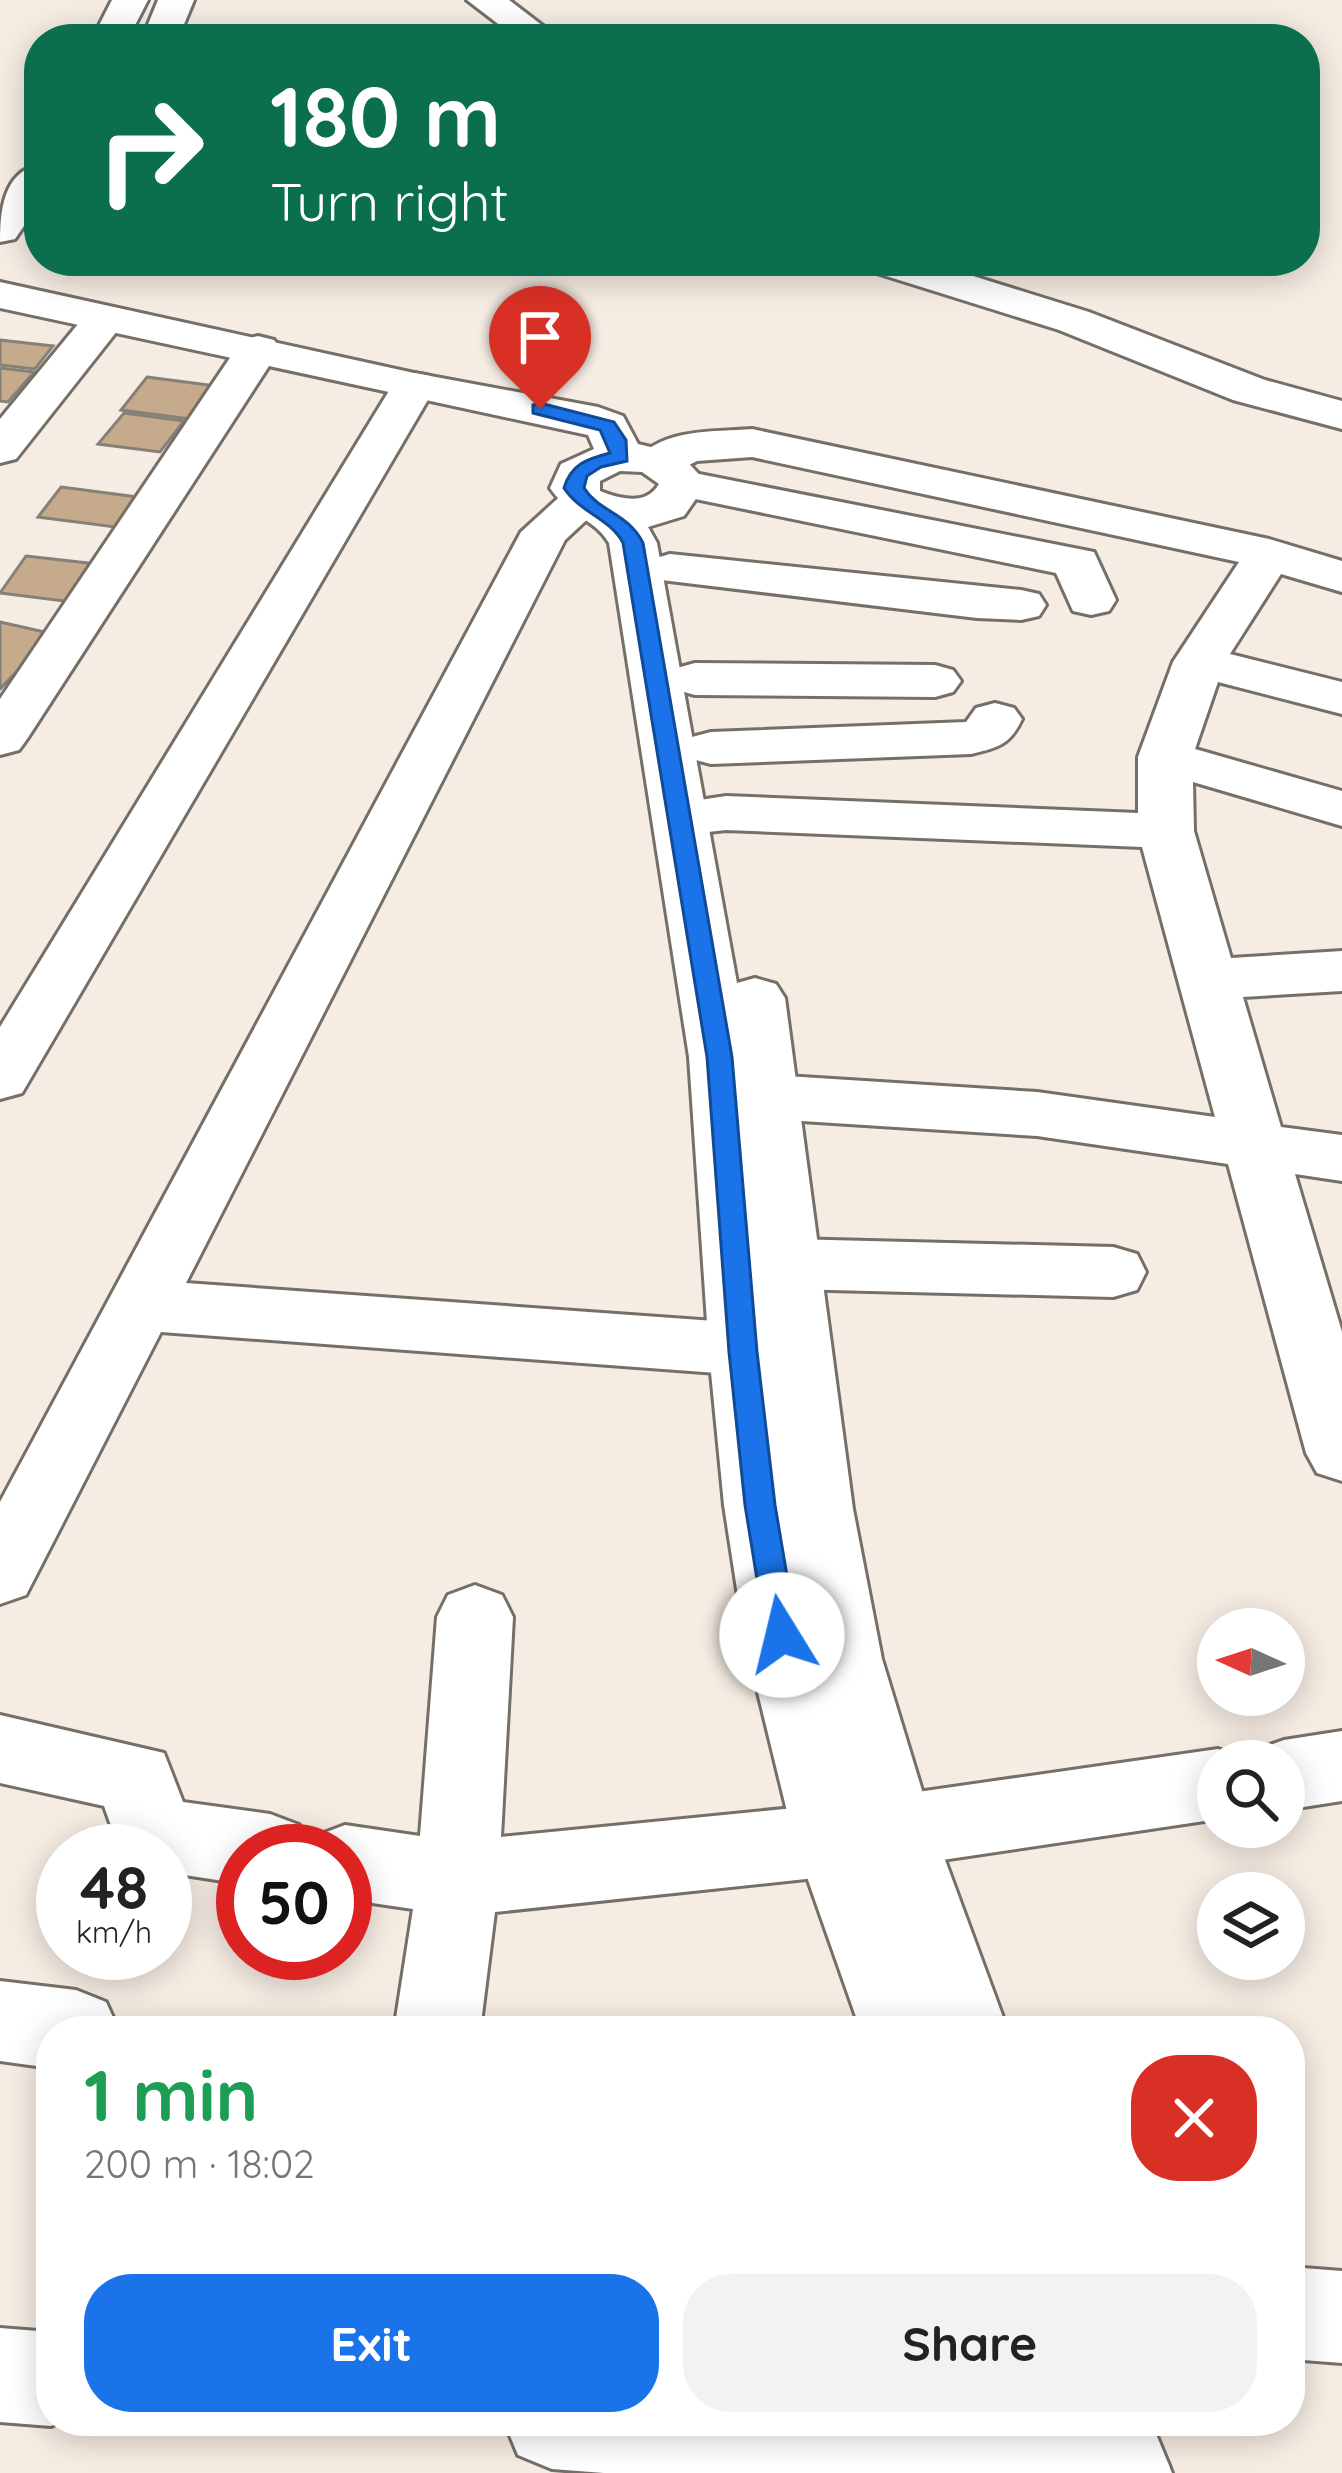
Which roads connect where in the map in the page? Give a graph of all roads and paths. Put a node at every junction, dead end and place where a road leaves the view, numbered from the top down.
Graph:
1 (485, 0) edge
2 (520, 24) edge
3 (24, 197) edge
4 (1, 229) edge
5 (932, 276) edge
6 (0, 295) edge
7 (103, 321) junction
8 (258, 349) junction
9 (414, 386) junction
10 (1342, 415) edge
11 (0, 448) edge
12 (636, 486) junction
13 (1269, 554) junction
14 (670, 569) junction
15 (1342, 577) edge
16 (1091, 600) dead end
17 (1021, 605) dead end
18 (1198, 662) junction
19 (695, 679) junction
20 (935, 681) dead end
21 (1342, 698) edge
22 (995, 719) dead end
23 (0, 739) edge
24 (711, 748) junction
25 (1165, 757) junction
26 (1342, 808) edge
27 (703, 816) junction
28 (1166, 831) junction
29 (1342, 971) edge
30 (1207, 979) junction
31 (0, 1078) edge
32 (770, 1097) junction
33 (1257, 1149) junction
34 (1342, 1158) edge
35 (790, 1264) junction
36 (1113, 1272) dead end
37 (143, 1305) junction
38 (772, 1353) junction
39 (1342, 1453) edge
40 (0, 1574) edge
41 (475, 1617) dead end
42 (0, 1749) edge
43 (1342, 1766) edge
44 (1305, 1772) edge
45 (1197, 1787) edge
46 (864, 1835) junction
47 (216, 1843) edge
48 (372, 1866) edge
49 (458, 1879) junction
50 (439, 2016) edge
51 (901, 2016) edge
52 (957, 2016) edge
53 (0, 2020) edge
54 (36, 2025) edge
55 (1305, 2314) edge
56 (1342, 2318) edge
57 (0, 2375) edge
58 (36, 2378) edge
59 (808, 2436) edge
60 (1115, 2454) edge

1 - 2 street
3 - 4 street
5 - 10 street
6 - 7 street
7 - 8 street
7 - 11 street
8 - 9 street
8 - 23 street
9 - 12 street
9 - 31 street
12 - 13 street
12 - 14 street
12 - 16 street
12 - 27 street
12 - 37 street
13 - 15 street
13 - 18 street
14 - 17 street
14 - 19 street
18 - 21 street
18 - 25 street
19 - 20 street
19 - 24 street
22 - 24 street
24 - 27 street
25 - 26 street
25 - 28 street
27 - 28 street
27 - 32 street
27 - 38 street
28 - 30 street
29 - 30 street
30 - 33 street
32 - 33 street
32 - 35 street
33 - 34 street
33 - 39 street
35 - 36 street
35 - 38 street
37 - 38 street
37 - 40 street
38 - 46 street
41 - 49 street
42 - 47 street
43 - 44 street
45 - 46 street
46 - 49 street
46 - 51 street
46 - 52 street
48 - 49 street
49 - 50 street
53 - 54 street
55 - 56 street
57 - 58 street
59 - 60 street

